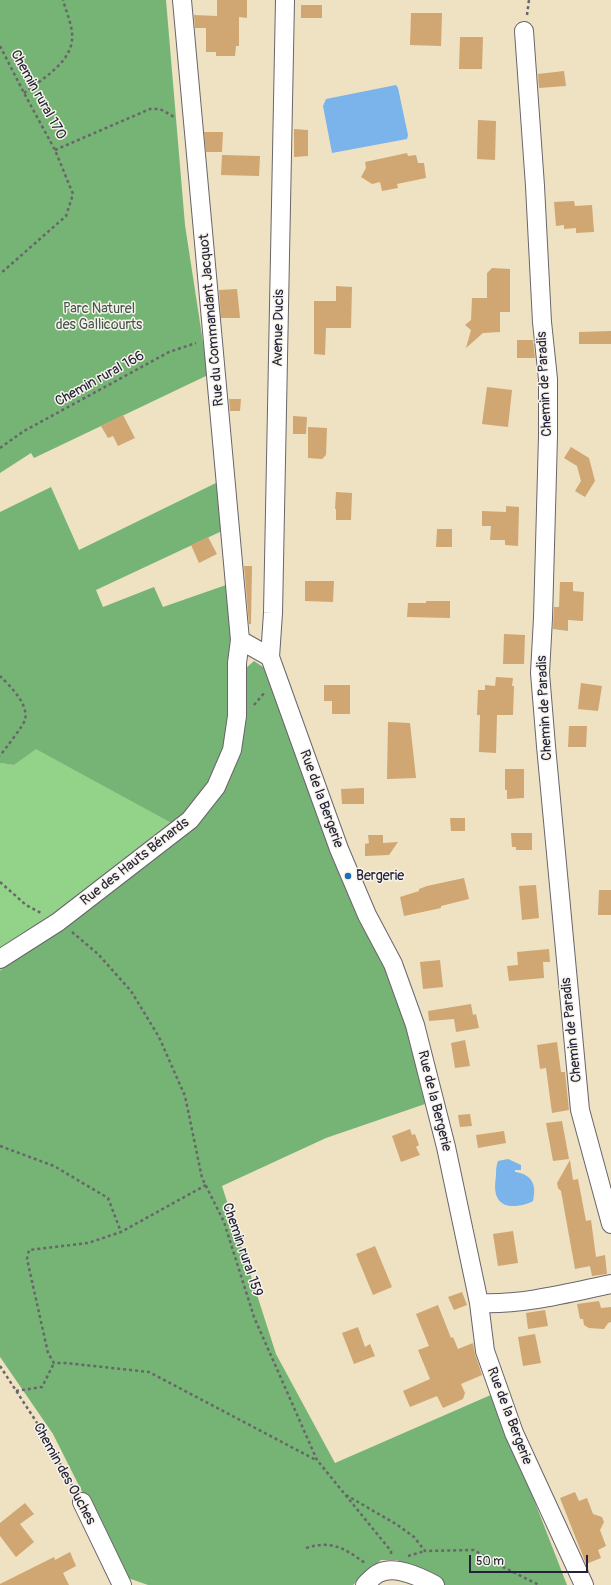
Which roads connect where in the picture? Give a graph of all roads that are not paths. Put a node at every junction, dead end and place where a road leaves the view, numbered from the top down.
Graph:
1 (182, 0) edge
2 (285, 0) edge
3 (524, 31) dead end
4 (240, 640) junction
5 (270, 657) junction
6 (0, 959) edge
7 (611, 1224) edge
8 (611, 1284) edge
9 (479, 1304) junction
10 (82, 1502) road end
11 (122, 1585) edge
12 (364, 1585) edge
13 (435, 1585) edge
14 (584, 1585) edge

1 - 4 street, Rue du Commandant Jacquot
2 - 5 street, Avenue Ducis
3 - 7 street, Chemin de Paradis
4 - 5 street
4 - 6 street, Rue des Hauts Bénards
5 - 9 street, Rue de la Bergerie
8 - 9 street
9 - 14 street, Rue de la Bergerie
10 - 11 street, Chemin des Ouches
12 - 13 street

